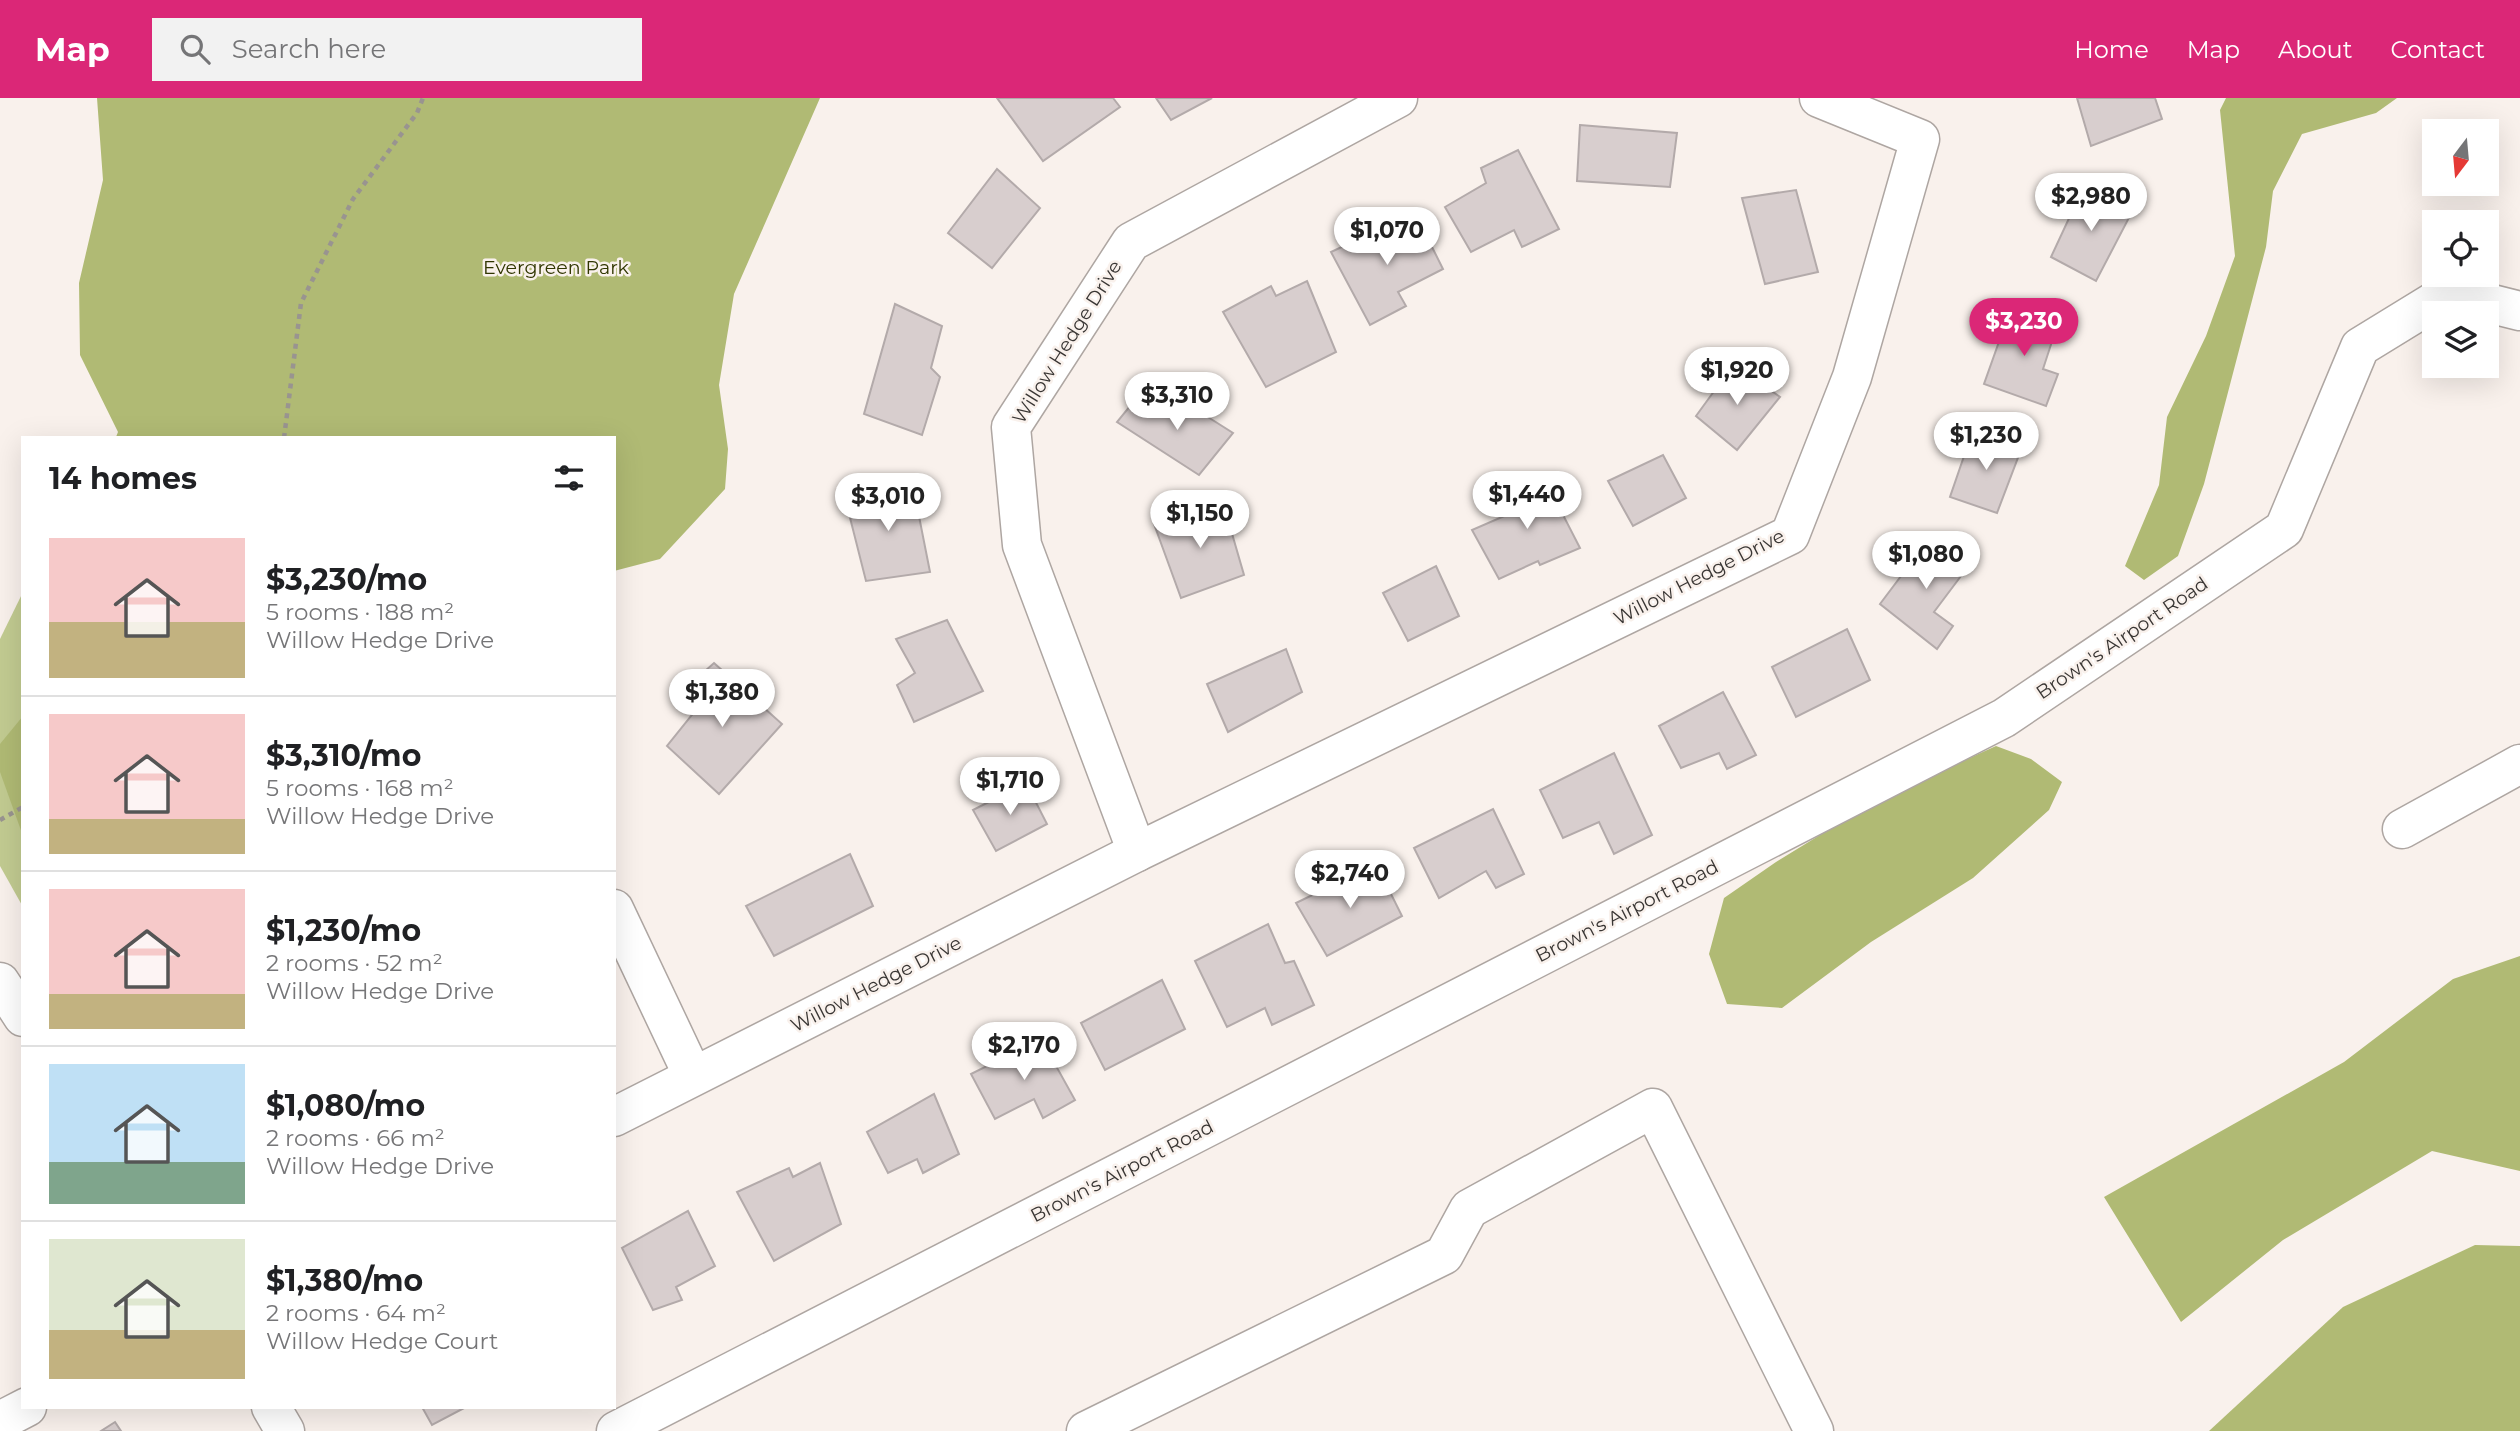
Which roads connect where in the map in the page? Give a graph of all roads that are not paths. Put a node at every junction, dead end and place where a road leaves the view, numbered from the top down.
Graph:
1 (1398, 98) edge
2 (1819, 98) edge
3 (2520, 311) edge
4 (2520, 764) edge
5 (2402, 829) dead end
6 (1137, 852) junction
7 (616, 913) edge
8 (0, 982) edge
9 (21, 1014) edge
10 (693, 1076) junction
11 (616, 1116) edge
12 (23, 1409) edge
13 (272, 1409) edge
14 (0, 1421) edge
15 (285, 1431) edge
16 (616, 1431) edge
17 (1086, 1431) edge
18 (1814, 1431) edge

1 - 6 street, Willow Hedge Drive
2 - 6 street, Willow Hedge Drive
3 - 16 street, Brown's Airport Road
4 - 5 street
6 - 10 street, Willow Hedge Drive
7 - 10 street
8 - 9 street
10 - 11 street, Willow Hedge Drive
12 - 14 street
13 - 15 street
17 - 18 street

